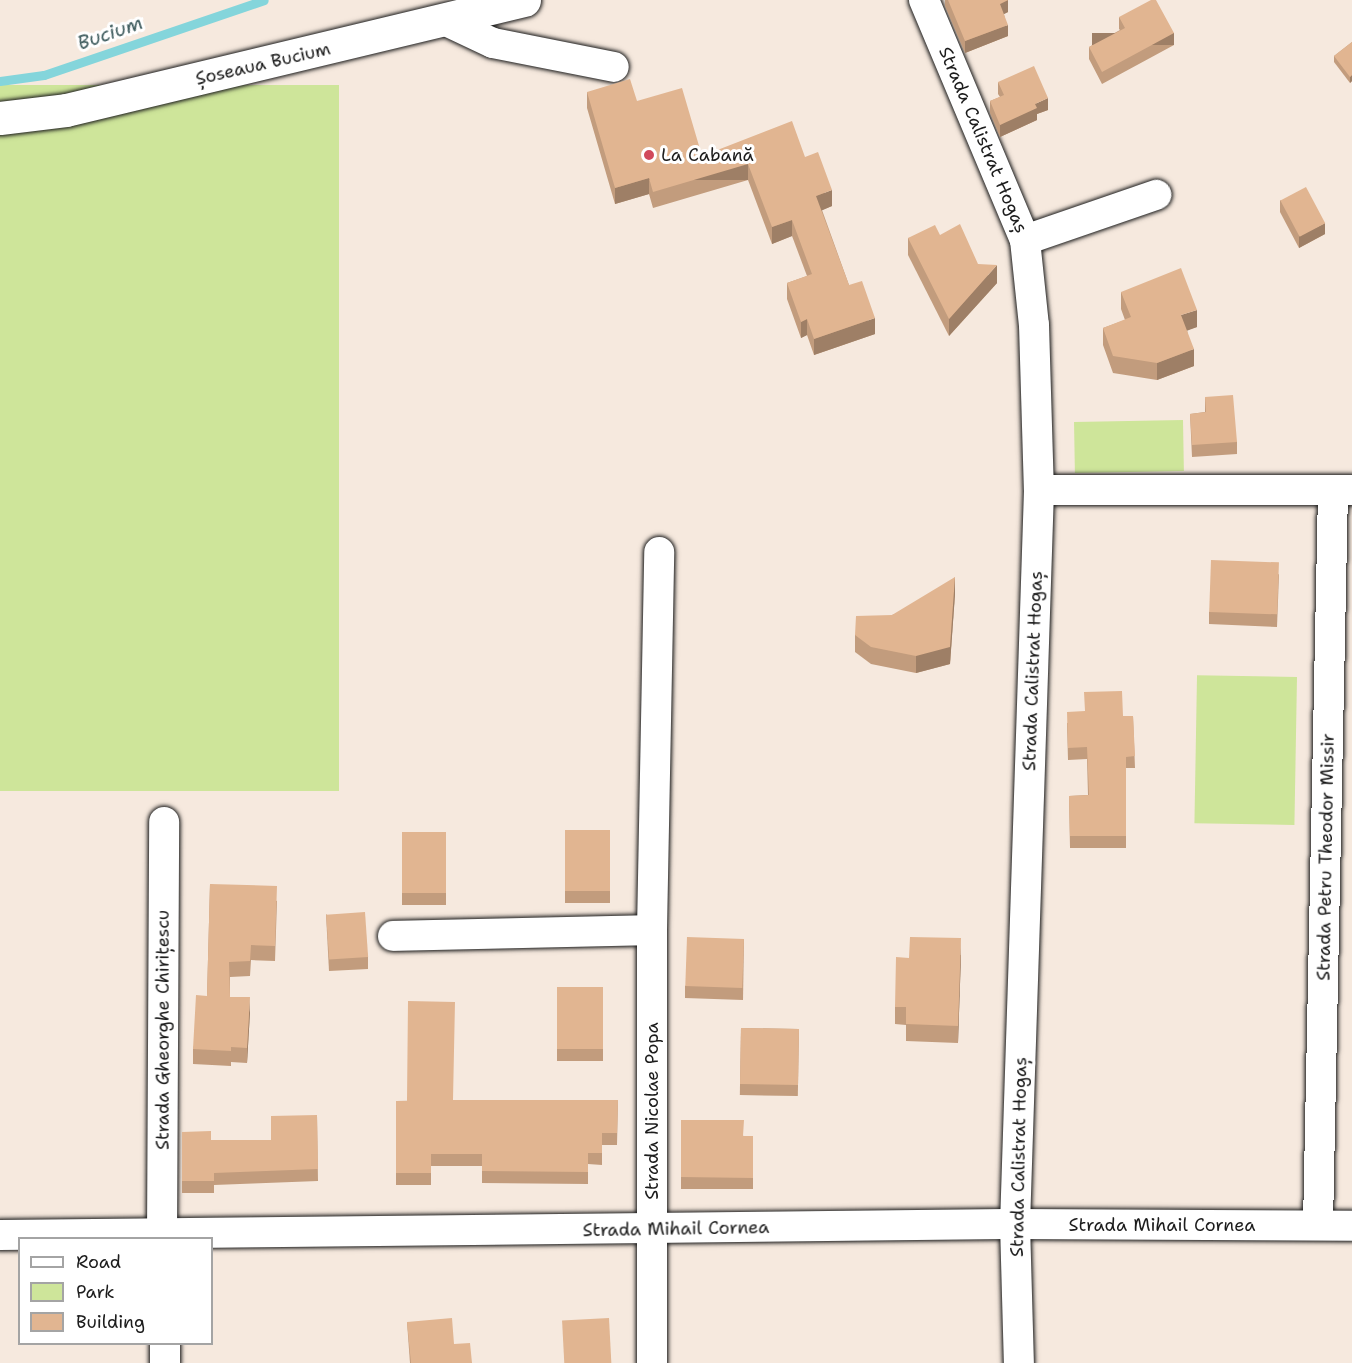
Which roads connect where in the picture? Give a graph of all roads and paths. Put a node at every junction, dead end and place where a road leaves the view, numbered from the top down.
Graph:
1 (524, 0) edge
2 (924, 0) edge
3 (446, 21) junction
4 (614, 67) dead end
5 (0, 118) edge
6 (1156, 195) dead end
7 (1025, 240) junction
8 (1039, 490) junction
9 (1343, 490) edge
10 (658, 552) dead end
11 (164, 822) dead end
12 (652, 930) junction
13 (393, 936) dead end
14 (1015, 1224) junction
15 (1318, 1225) junction
16 (1352, 1226) edge
17 (652, 1229) junction
18 (0, 1235) edge
19 (162, 1236) edge
20 (165, 1345) edge
21 (165, 1363) edge
22 (652, 1363) edge
23 (1019, 1363) edge

1 - 3 main road, Șoseaua Bucium
2 - 7 street, Strada Calistrat Hogaș
3 - 4 street
3 - 5 main road, Șoseaua Bucium
6 - 7 street
7 - 8 street, Strada Calistrat Hogaș
8 - 9 street, Strada Petru Theodor Missir
8 - 14 street, Strada Calistrat Hogaș
9 - 15 street, Strada Petru Theodor Missir
10 - 12 street, Strada Nicolae Popa
11 - 19 street, Strada Gheorghe Chirițescu
12 - 13 street
12 - 17 street, Strada Nicolae Popa
14 - 15 street, Strada Mihail Cornea
14 - 17 street, Strada Mihail Cornea
14 - 23 street, Strada Calistrat Hogaș
15 - 16 street, Strada Mihail Cornea
17 - 19 street, Strada Mihail Cornea
17 - 22 street, Strada Nicolae Popa
18 - 19 street, Strada Mihail Cornea
20 - 21 street

